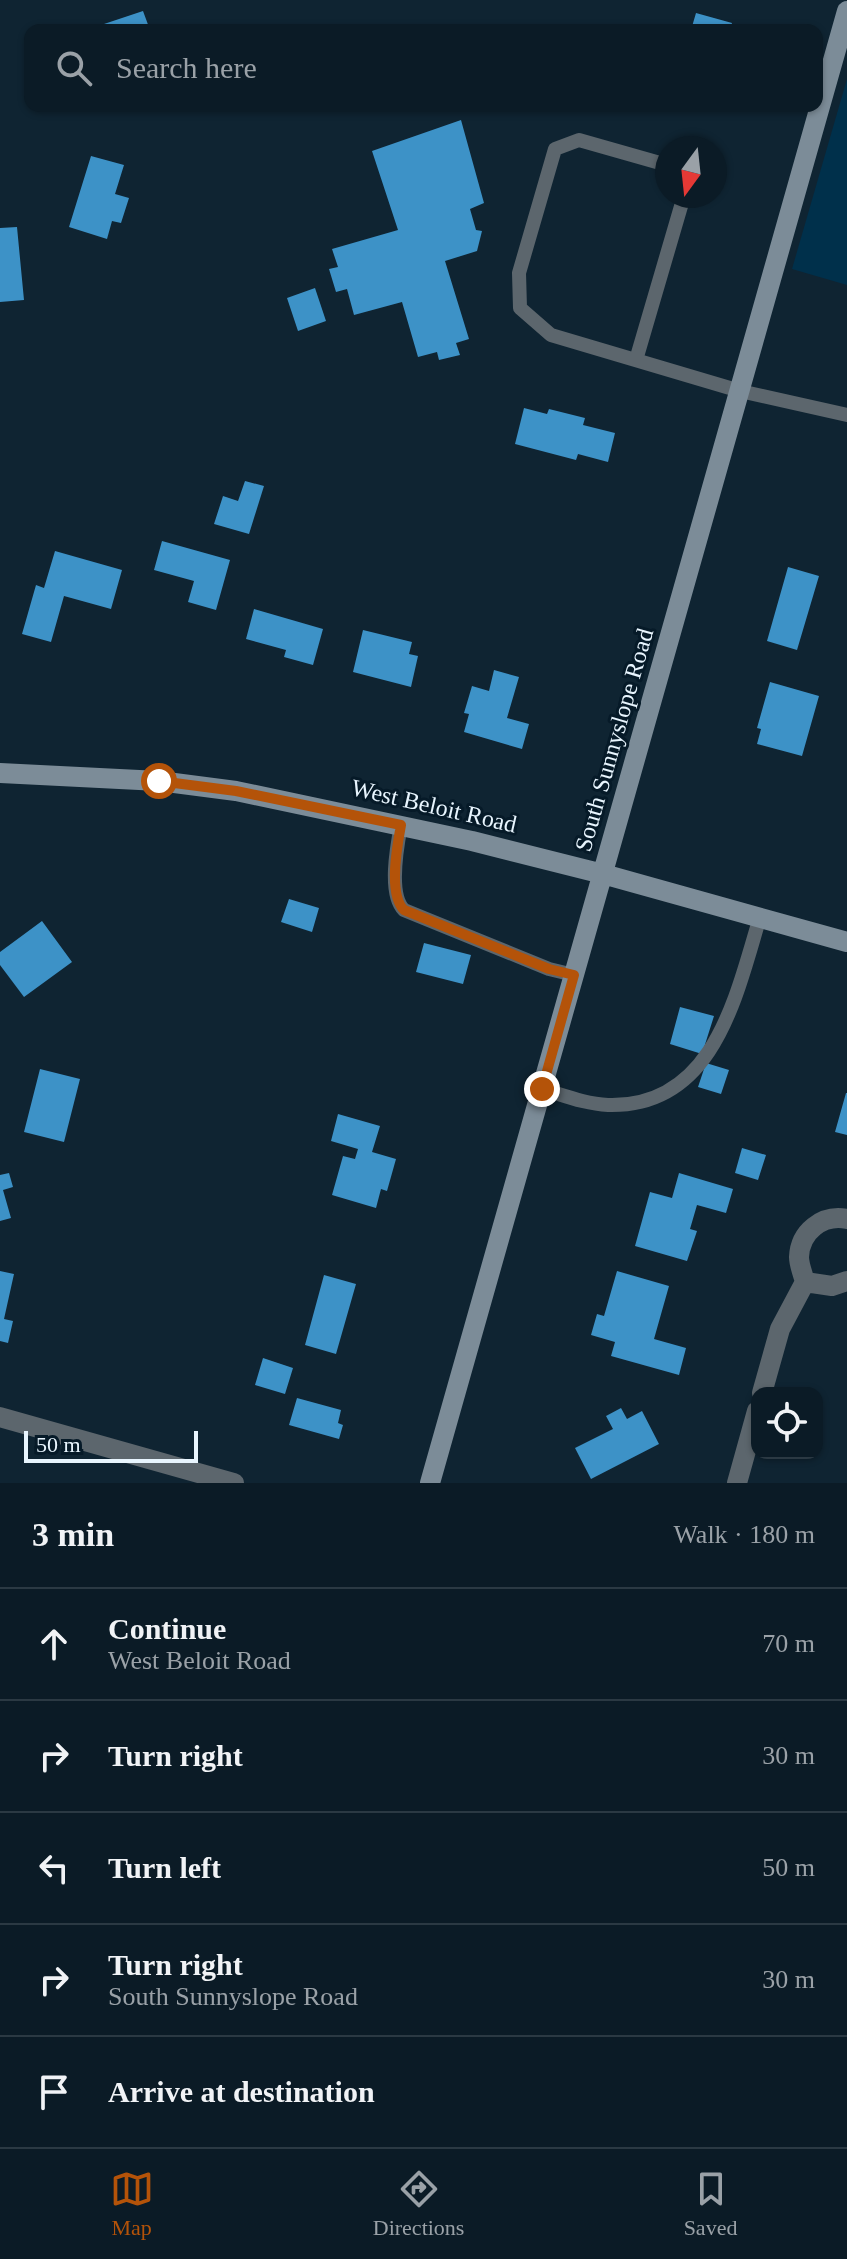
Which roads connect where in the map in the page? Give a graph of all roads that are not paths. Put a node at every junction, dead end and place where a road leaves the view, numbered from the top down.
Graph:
1 (847, 11) edge
2 (823, 96) edge
3 (819, 112) edge
4 (655, 162) edge
5 (680, 208) edge
6 (636, 360) junction
7 (740, 391) junction
8 (847, 415) edge
9 (0, 773) edge
10 (401, 825) junction
11 (603, 874) junction
12 (760, 917) junction
13 (847, 942) edge
14 (574, 975) junction
15 (542, 1089) junction
16 (847, 1219) edge
17 (847, 1281) edge
18 (805, 1282) junction
19 (764, 1387) edge
20 (0, 1417) edge
21 (751, 1433) edge
22 (234, 1483) edge
23 (430, 1483) edge
24 (737, 1483) edge

1 - 2 street, South Sunnyslope Road
3 - 7 street, South Sunnyslope Road
4 - 6 lane
5 - 6 lane
6 - 7 lane
7 - 8 lane
7 - 11 street, South Sunnyslope Road
9 - 10 street, West Beloit Road
10 - 11 street, West Beloit Road
10 - 14 lane
11 - 12 street, West Beloit Road
11 - 14 street, South Sunnyslope Road
12 - 13 street, West Beloit Road
12 - 15 lane
14 - 15 street, South Sunnyslope Road
15 - 23 street, South Sunnyslope Road
16 - 18 street
17 - 18 street
18 - 19 street
20 - 22 street
21 - 24 street

